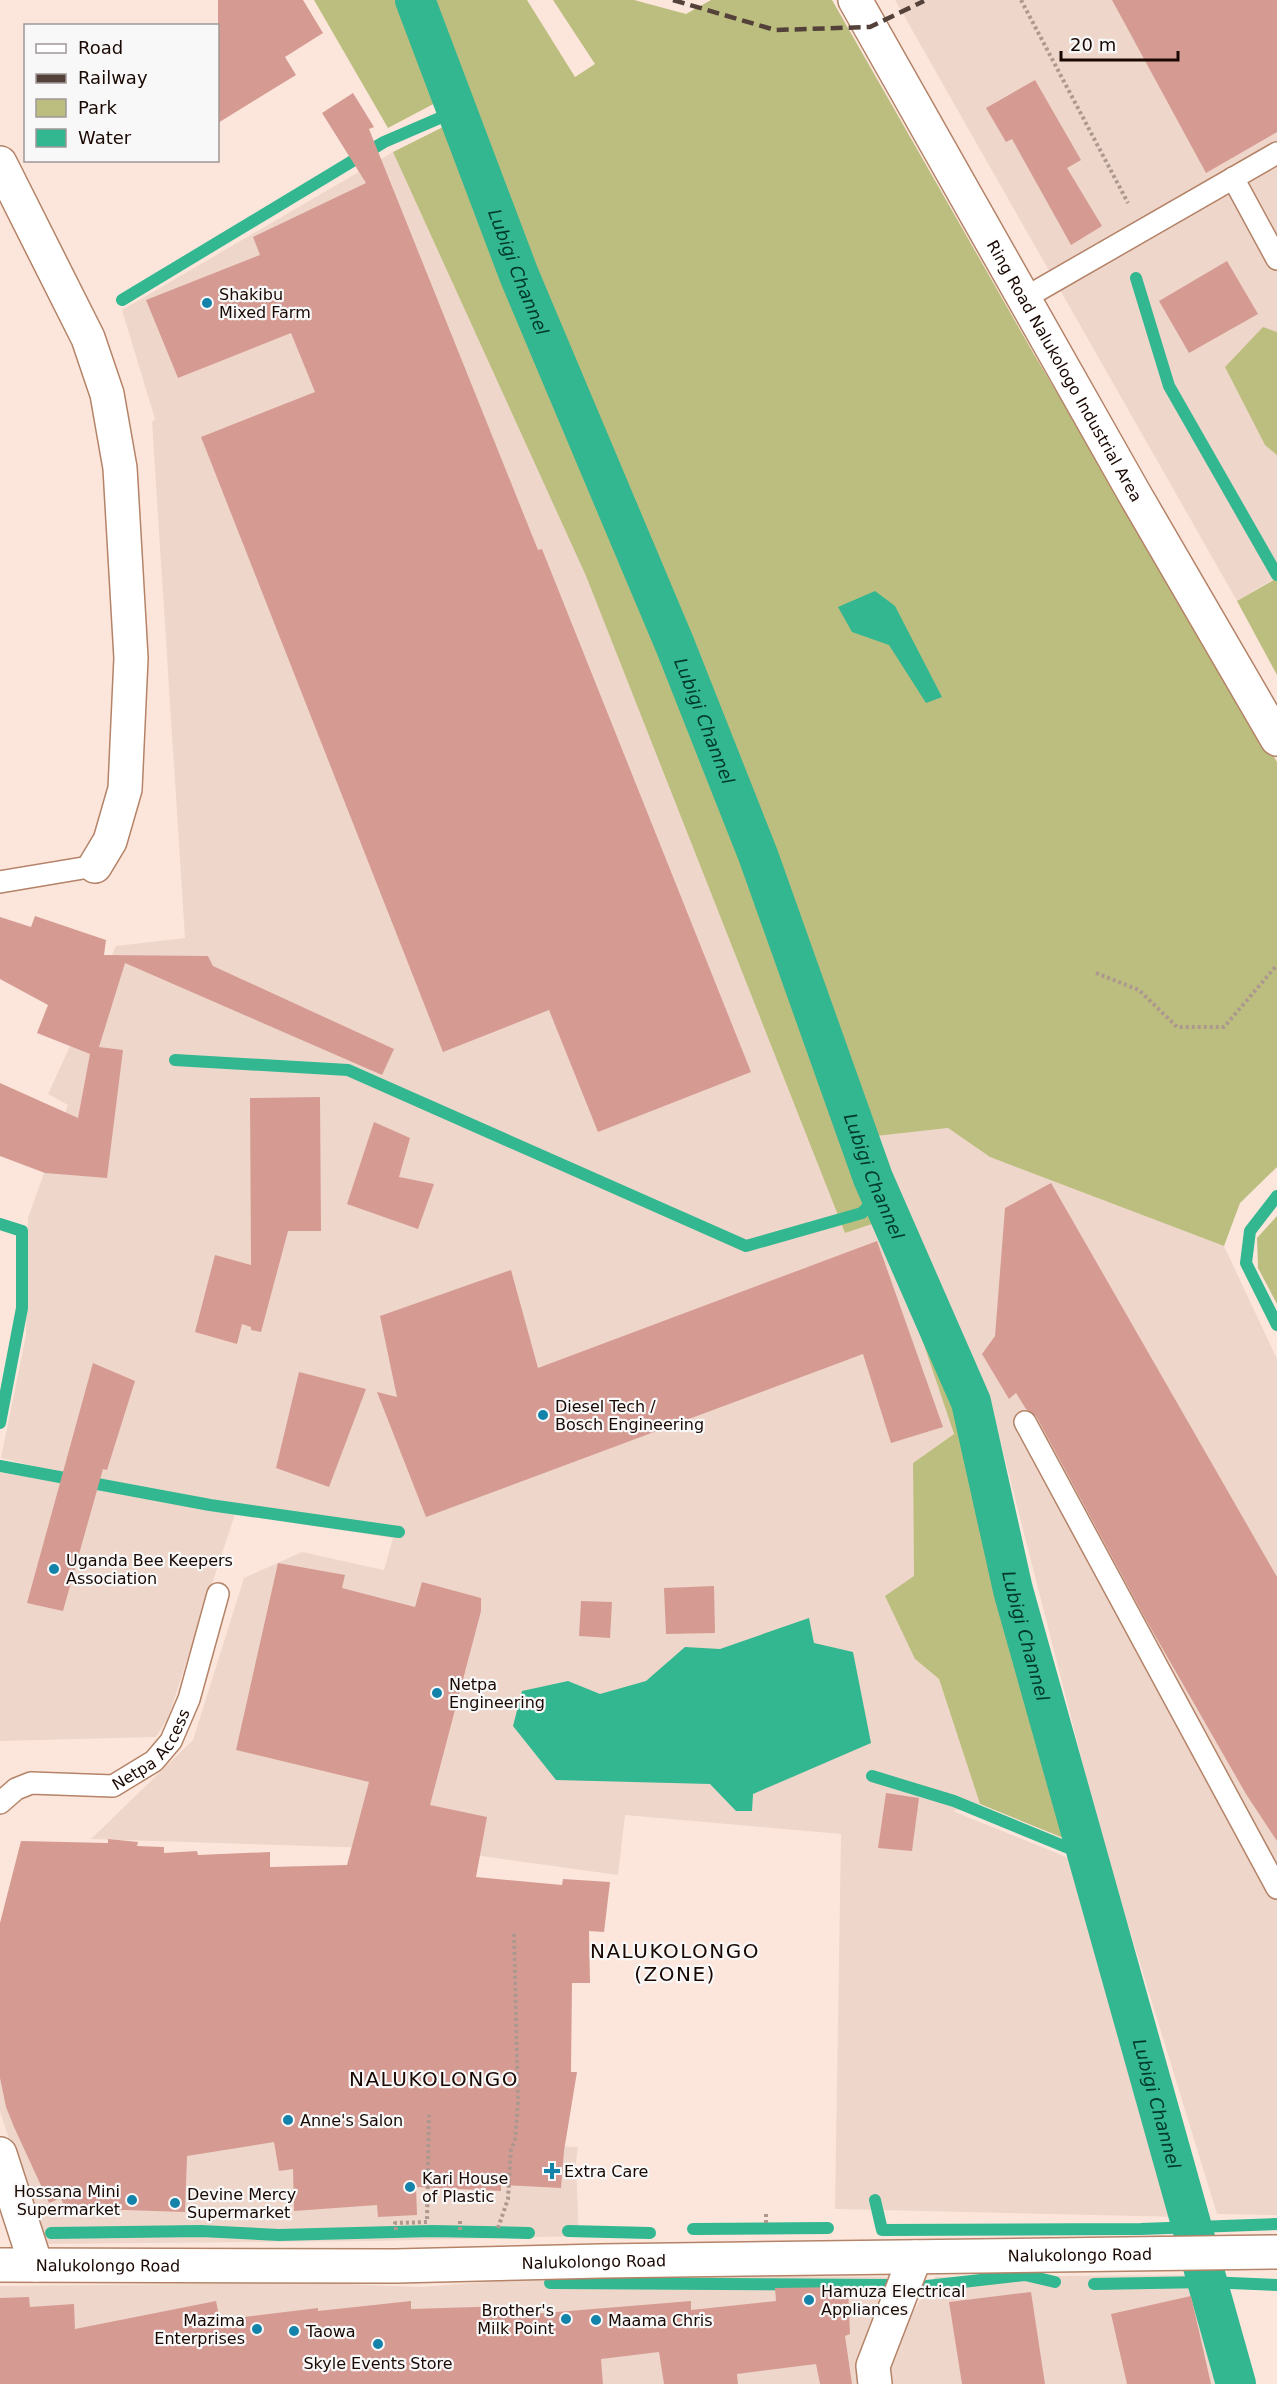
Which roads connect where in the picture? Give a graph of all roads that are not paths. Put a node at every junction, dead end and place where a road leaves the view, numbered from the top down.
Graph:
1 (855, 0) edge
2 (1277, 153) edge
3 (0, 163) edge
4 (1233, 178) junction
5 (1277, 259) edge
6 (1023, 300) junction
7 (1277, 739) edge
8 (95, 867) joint
9 (0, 882) edge
10 (1024, 1422) dead end
11 (218, 1594) dead end
12 (0, 1803) edge
13 (1277, 1888) edge
14 (0, 2154) edge
15 (1277, 2252) edge
16 (915, 2257) junction
17 (0, 2265) edge
18 (36, 2265) junction
19 (874, 2384) edge

1 - 6 street, Ring Road Nalukologo Industrial Area
2 - 4 lane
3 - 8 street
4 - 5 lane
4 - 6 lane
6 - 7 street, Ring Road Nalukologo Industrial Area
8 - 9 lane
10 - 13 lane
11 - 12 lane, Netpa Access
14 - 18 street
15 - 16 street, Nalukolongo Road
16 - 18 street, Nalukolongo Road
16 - 19 street
17 - 18 street, Nalukolongo Road

